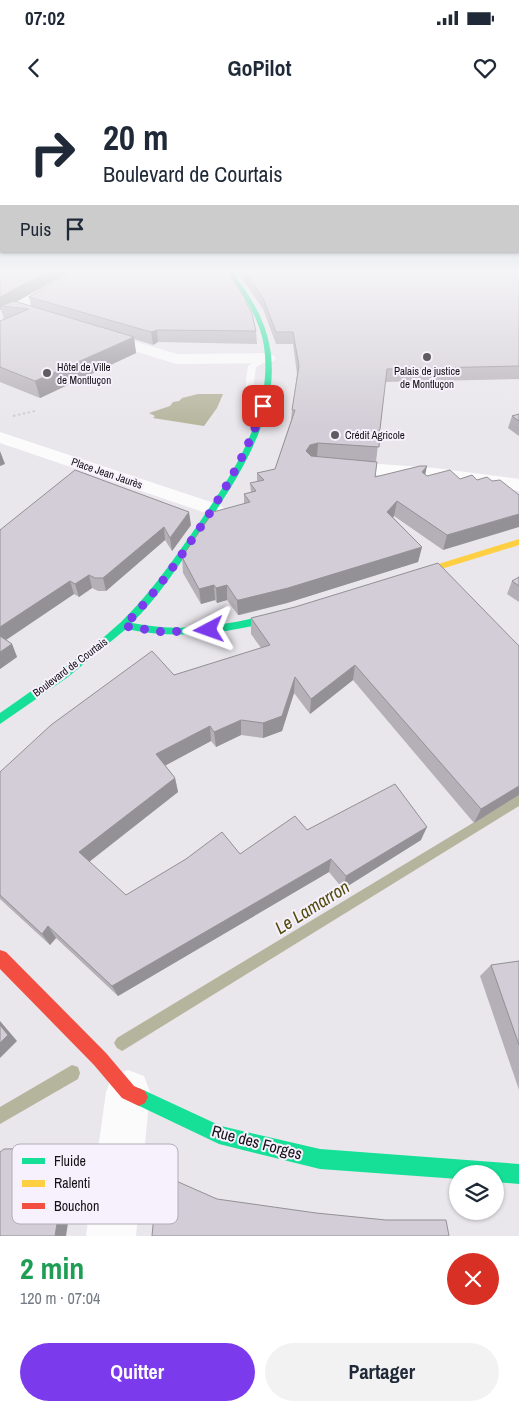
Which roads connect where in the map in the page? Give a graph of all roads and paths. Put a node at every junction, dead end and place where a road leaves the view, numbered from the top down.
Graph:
1 (258, 322) edge
2 (92, 333) edge
3 (268, 358) junction
4 (263, 406) junction
5 (35, 411) dead end
6 (9, 417) dead end
7 (0, 437) edge
8 (317, 465) edge
9 (519, 485) edge
10 (213, 510) junction
11 (519, 542) edge
12 (394, 580) edge
13 (302, 609) edge
14 (124, 626) junction
15 (0, 719) edge
16 (0, 958) edge
17 (128, 1092) junction
18 (122, 1144) edge
19 (519, 1174) edge

1 - 3 main road, Boulevard de Courtais
2 - 3 street
3 - 4 main road, Boulevard de Courtais
3 - 4 lane
4 - 10 main road, Boulevard de Courtais
5 - 6 path
7 - 10 street, Place Jean Jaurès
8 - 9 street
10 - 14 main road, Boulevard de Courtais
11 - 12 main road
13 - 14 main road
14 - 15 main road, Boulevard de Courtais
16 - 17 main road, Rue des Forges
17 - 18 street
17 - 19 main road, Rue des Forges

